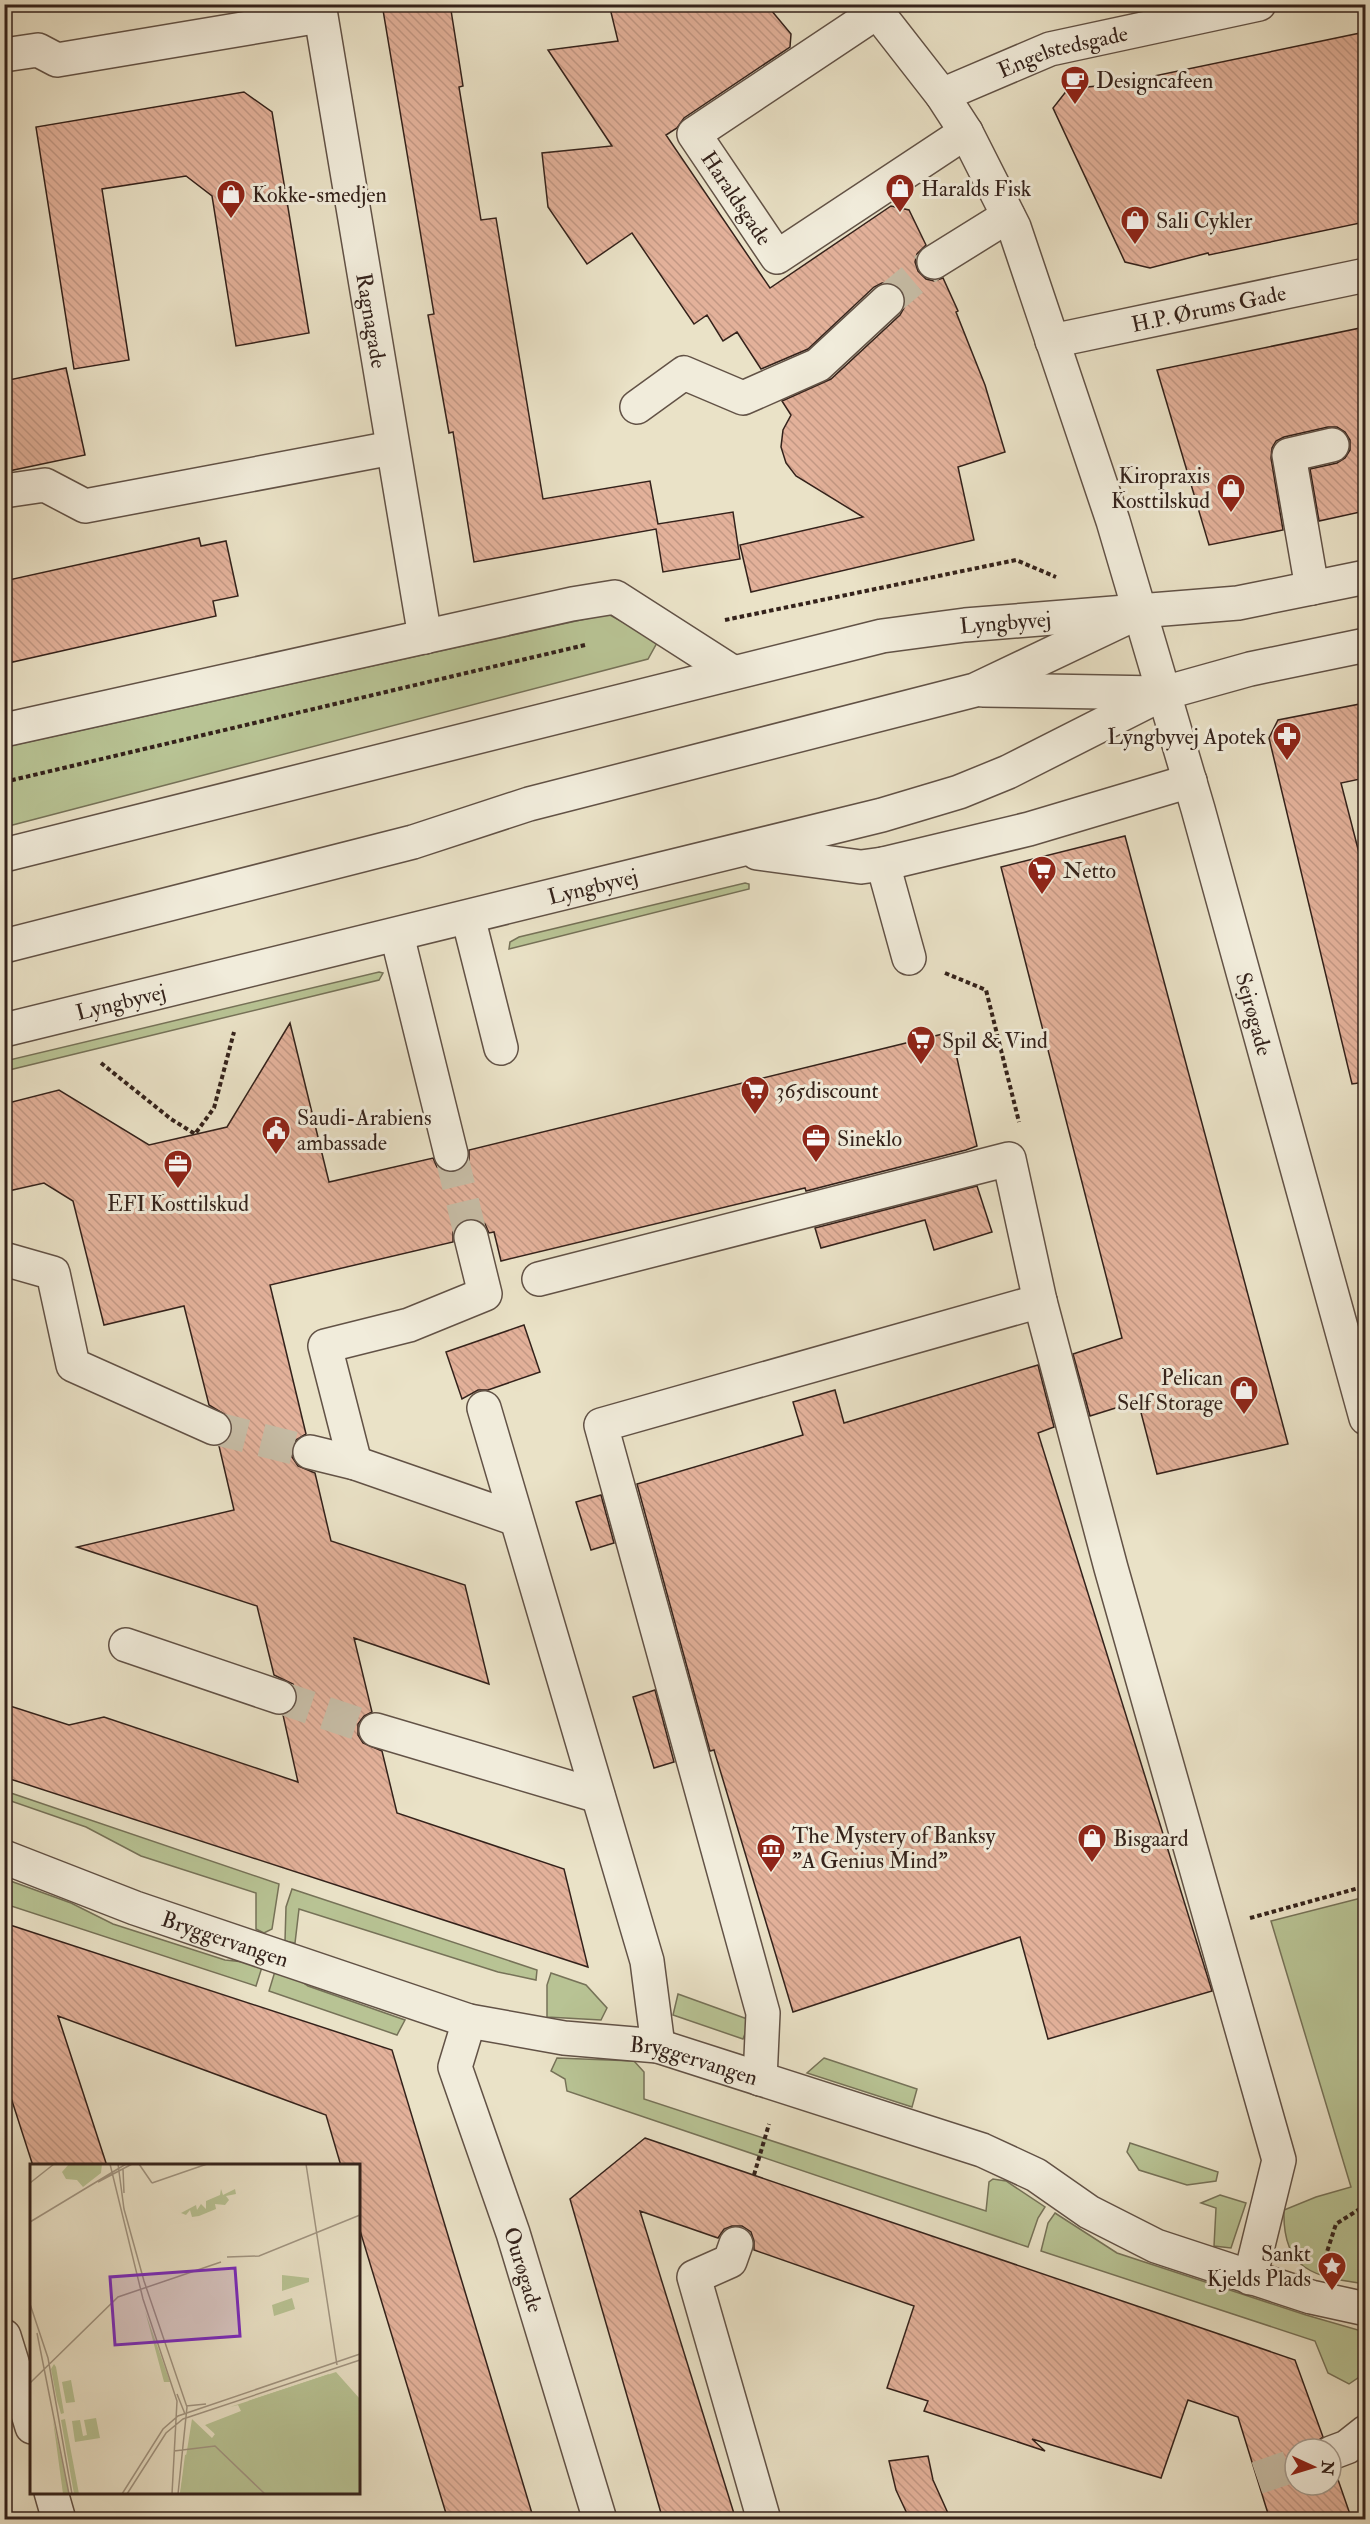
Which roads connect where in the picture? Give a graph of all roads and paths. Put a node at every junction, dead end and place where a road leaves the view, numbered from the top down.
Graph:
1 (1259, 4) edge
2 (874, 8) edge
3 (319, 10) edge
4 (4, 55) edge
5 (942, 95) junction
6 (966, 132) junction
7 (1008, 216) junction
8 (934, 262) tunnel mouth
9 (1365, 275) edge
10 (887, 301) tunnel mouth
11 (1052, 340) junction
12 (637, 407) dead end
13 (1332, 445) dead end
14 (392, 448) junction
15 (4, 491) edge
16 (1365, 577) edge
17 (1312, 588) junction
18 (1140, 612) junction
19 (425, 638) junction
20 (593, 644) dead end
21 (1365, 645) edge
22 (732, 672) junction
23 (975, 690) junction
24 (1164, 693) junction
25 (4, 730) edge
26 (1190, 781) junction
27 (4, 782) edge
28 (740, 851) junction
29 (4, 855) edge
30 (883, 864) junction
31 (468, 917) junction
32 (397, 935) junction
33 (4, 946) edge
34 (909, 958) joint
35 (4, 1030) edge
36 (234, 1032) dead end
37 (501, 1048) dead end
38 (101, 1064) dead end
39 (451, 1154) tunnel mouth
40 (1009, 1159) junction
41 (471, 1237) tunnel mouth
42 (4, 1259) edge
43 (540, 1280) dead end
44 (1040, 1301) junction
45 (484, 1408) dead end
46 (1365, 1418) edge
47 (214, 1428) tunnel mouth
48 (310, 1452) tunnel mouth
49 (356, 1463) junction
50 (516, 1519) junction
51 (126, 1646) dead end
52 (279, 1697) tunnel mouth
53 (376, 1730) tunnel mouth
54 (598, 1796) junction
55 (4, 1857) edge
56 (1365, 1886) edge
57 (1213, 1928) junction
58 (469, 2021) junction
59 (658, 2046) junction
60 (770, 2082) junction
61 (754, 2175) dead end
62 (1365, 2205) edge
63 (736, 2244) dead end
64 (1323, 2265) dead end
65 (1250, 2278) junction
66 (1365, 2309) edge
67 (4, 2336) edge
68 (30, 2420) edge
69 (1365, 2432) edge
70 (1343, 2448) edge
71 (51, 2494) edge
72 (59, 2520) edge
73 (600, 2520) edge
74 (764, 2520) edge

1 - 5 street, Engelstedsgade
2 - 5 street, Haraldsgade
2 - 6 street, Haraldsgade
3 - 4 street
3 - 14 street, Ragnagade
5 - 6 street, Haraldsgade
6 - 7 street, Haraldsgade
7 - 8 street
7 - 11 street, Haraldsgade
9 - 11 street, H.P. Ørums Gade
10 - 12 street
11 - 18 street, Haraldsgade
13 - 17 street
14 - 15 street
14 - 19 street, Ragnagade
16 - 17 street, Lyngbyvej
17 - 18 street, Lyngbyvej
18 - 22 street, Lyngbyvej
18 - 23 street, Lyngbyvej
18 - 24 street, Sejrøgade
19 - 22 street
19 - 25 street
20 - 27 path
21 - 24 street, Lyngbyvej
22 - 29 street, Lyngbyvej
23 - 24 street, Lyngbyvej
23 - 33 street, Lyngbyvej
24 - 26 street, Sejrøgade
24 - 28 street, Lyngbyvej
26 - 30 street
26 - 46 street, Sejrøgade
28 - 30 street
28 - 31 street, Lyngbyvej
30 - 34 street
31 - 32 street, Lyngbyvej
31 - 37 street
32 - 35 street, Lyngbyvej
32 - 39 street
34 - 40 path
36 - 38 path
40 - 43 street
40 - 44 street
41 - 49 street
42 - 47 street
44 - 57 street
44 - 60 street
45 - 50 street
48 - 49 street
49 - 50 street
50 - 54 street
51 - 52 street
53 - 54 street
54 - 59 street
55 - 58 street, Bryggervangen
56 - 57 path
57 - 65 street
58 - 59 street, Bryggervangen
58 - 73 street, Ourøgade
59 - 60 street, Bryggervangen
60 - 61 path
60 - 65 street, Bryggervangen
62 - 64 path
63 - 74 street
65 - 66 street, Bryggervangen
67 - 68 street
69 - 70 street
71 - 72 street

